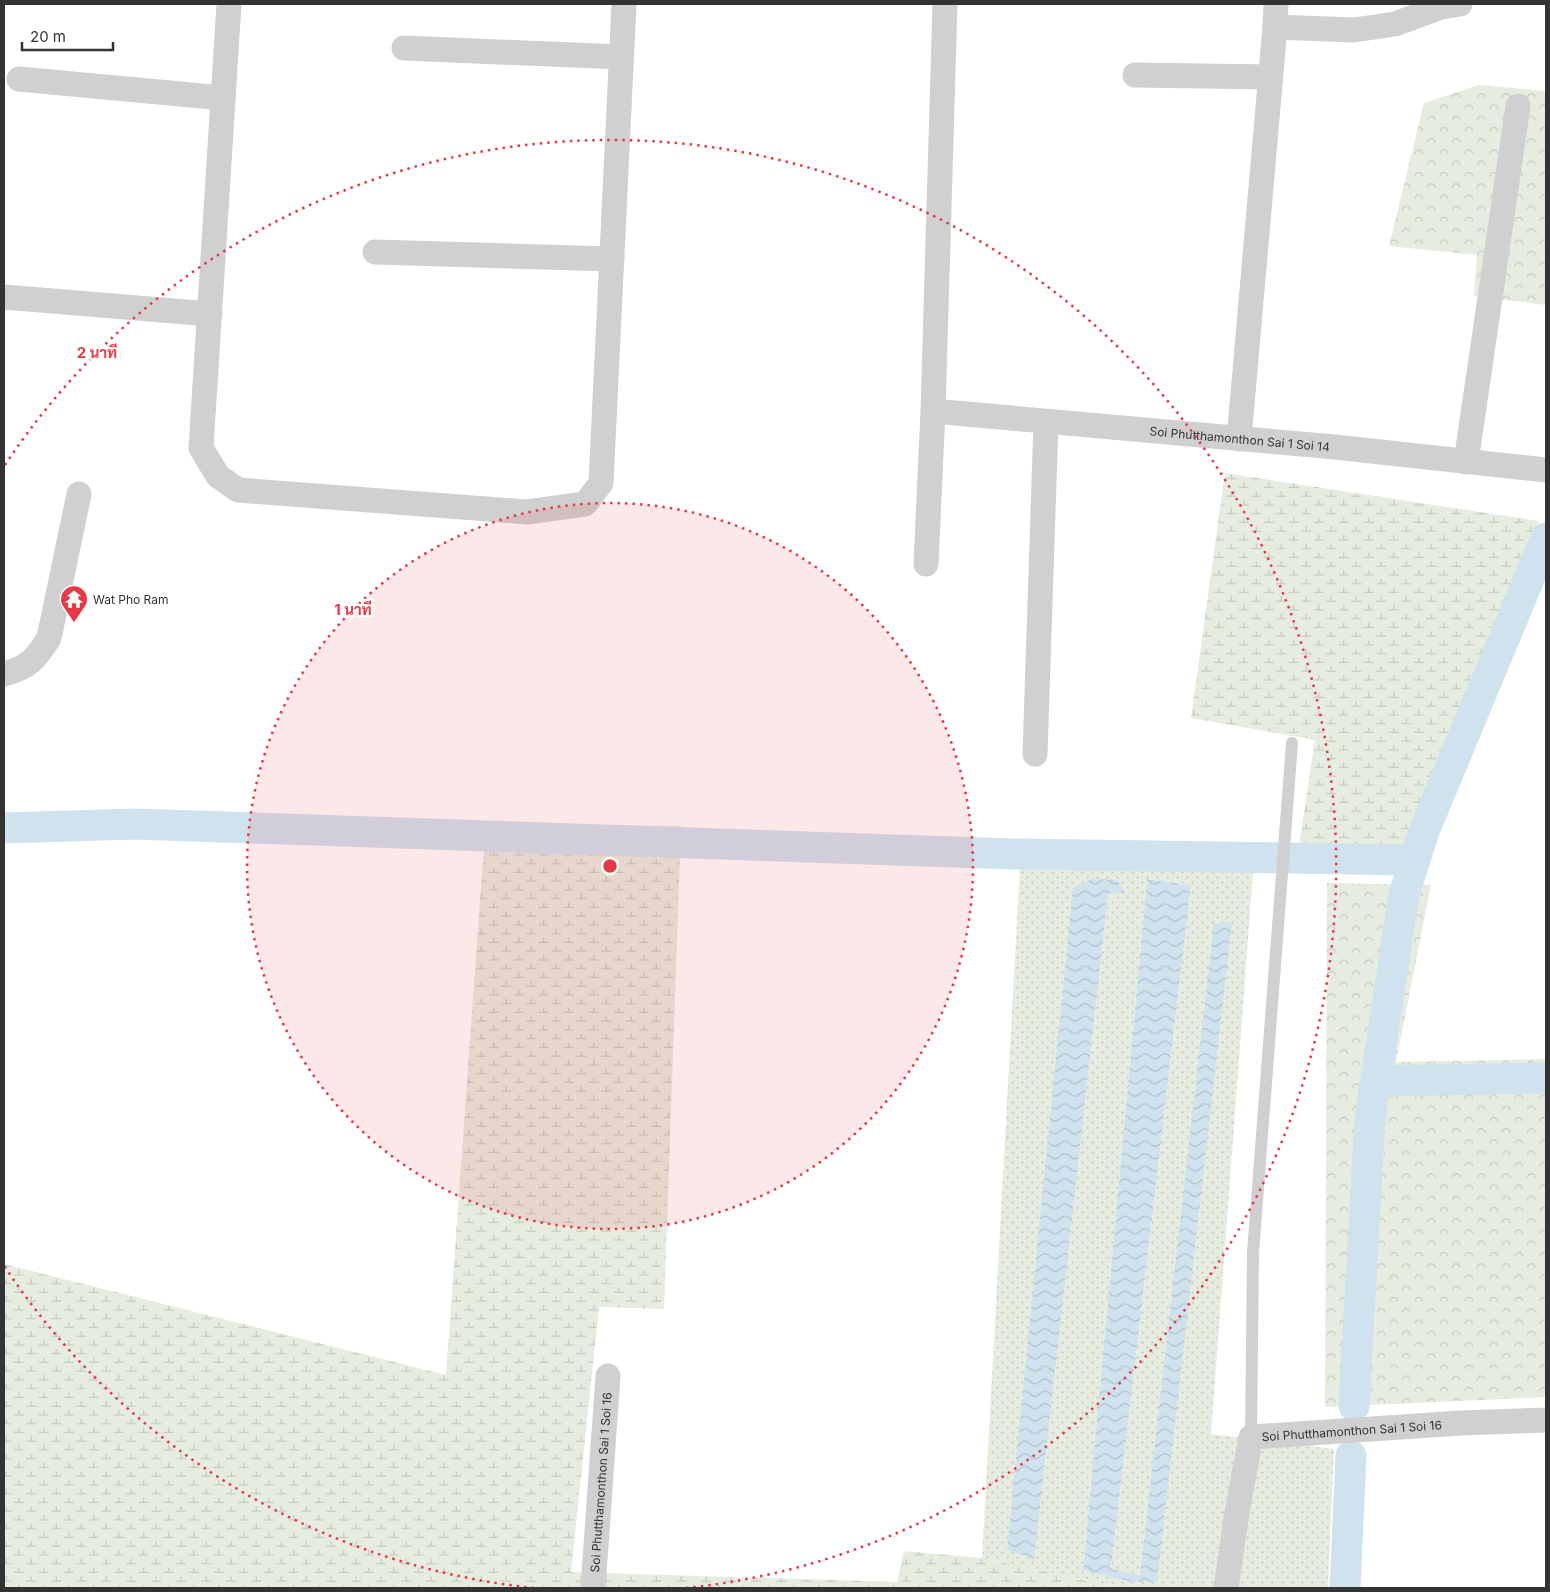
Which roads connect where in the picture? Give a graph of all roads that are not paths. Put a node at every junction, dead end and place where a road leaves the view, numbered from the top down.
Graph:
1 (229, 4) edge
2 (624, 4) edge
3 (945, 4) edge
4 (1460, 4) edge
5 (1276, 15) edge
6 (404, 48) dead end
7 (621, 57) junction
8 (1135, 75) dead end
9 (1270, 77) junction
10 (19, 80) dead end
11 (223, 98) junction
12 (1518, 106) dead end
13 (375, 252) dead end
14 (612, 259) junction
15 (4, 297) edge
16 (210, 314) junction
17 (933, 411) junction
18 (1046, 422) junction
19 (1239, 439) junction
20 (1466, 462) junction
21 (1546, 470) edge
22 (79, 494) dead end
23 (926, 564) dead end
24 (4, 674) edge
25 (1292, 743) dead end
26 (1035, 754) dead end
27 (608, 1376) dead end
28 (1546, 1420) edge
29 (1251, 1437) junction
30 (593, 1588) edge
31 (1226, 1588) edge

1 - 11 street
2 - 7 street
3 - 17 street
4 - 5 street
5 - 9 street
6 - 7 street
7 - 14 street
8 - 9 street
9 - 19 street
10 - 11 street
11 - 16 street
12 - 20 street
13 - 14 street
14 - 16 street
15 - 16 street
17 - 18 street, Soi Phutthamonthon Sai 1 Soi 14
17 - 23 street
18 - 19 street, Soi Phutthamonthon Sai 1 Soi 14
18 - 26 street
19 - 20 street, Soi Phutthamonthon Sai 1 Soi 14
20 - 21 street, Soi Phutthamonthon Sai 1 Soi 14
22 - 24 street
25 - 29 lane
27 - 30 street, Soi Phutthamonthon Sai 1 Soi 16
28 - 29 street, Soi Phutthamonthon Sai 1 Soi 16
29 - 31 street, Soi Phutthamonthon Sai 1 Soi 16

